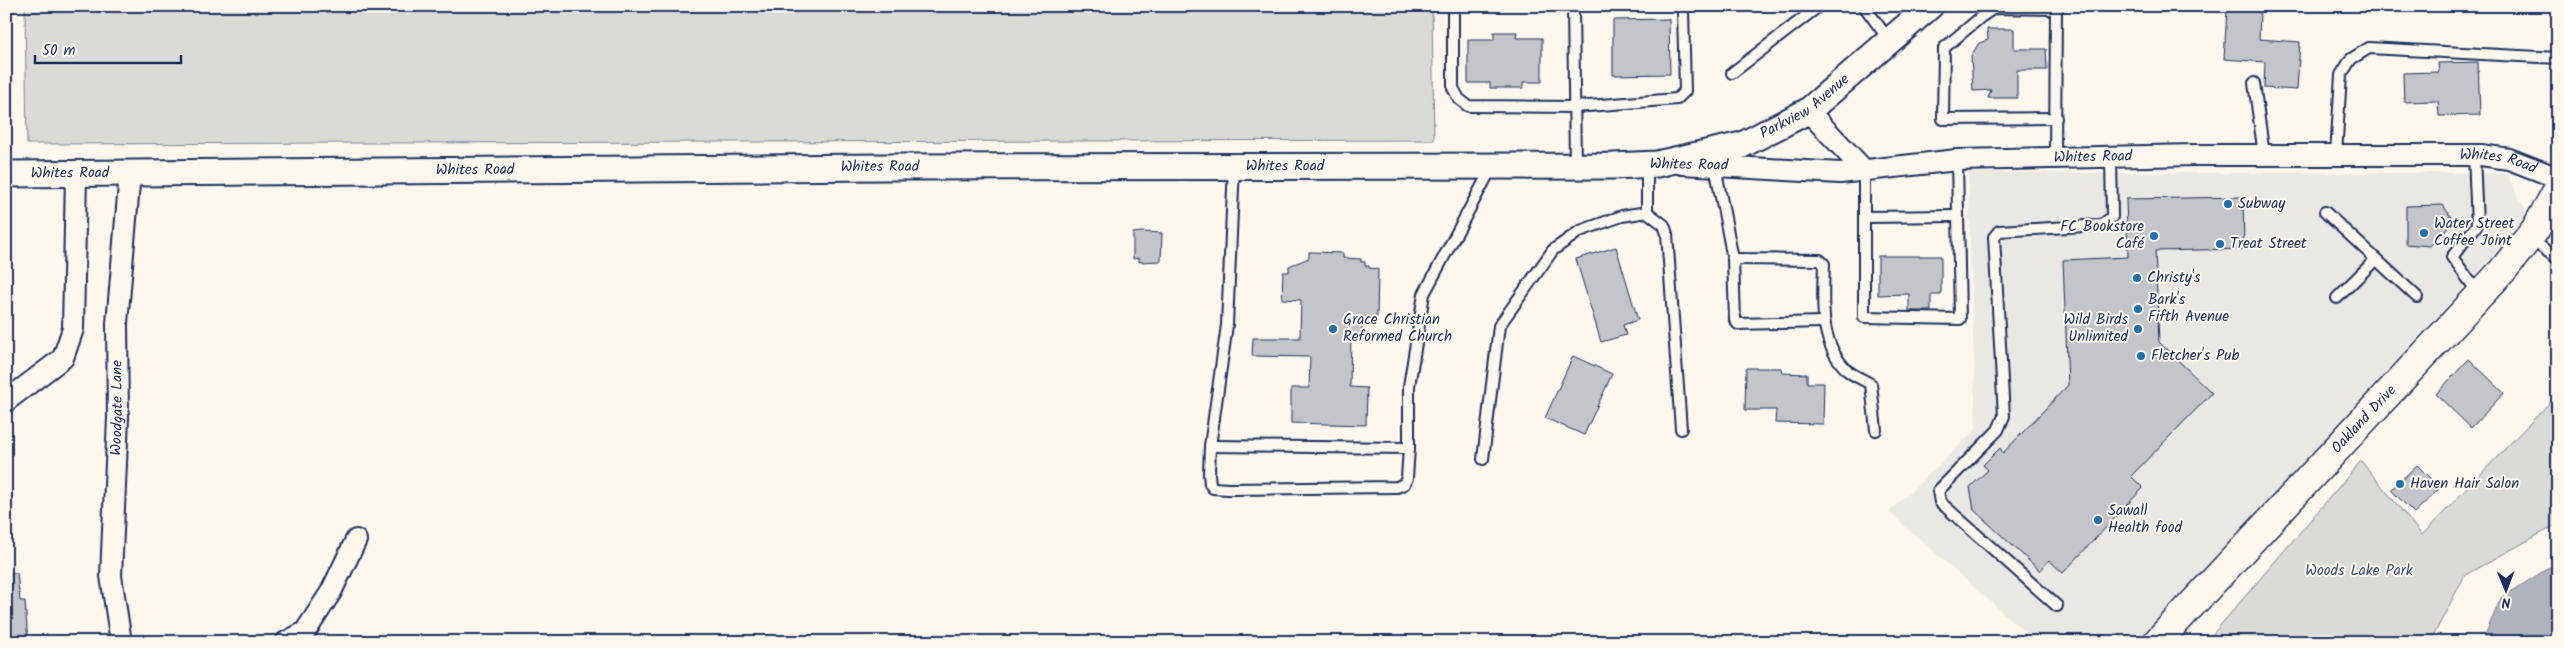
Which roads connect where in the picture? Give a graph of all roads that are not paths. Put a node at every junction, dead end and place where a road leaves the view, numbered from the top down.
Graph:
1 (1453, 6) edge
2 (1573, 6) edge
3 (1678, 6) edge
4 (1819, 6) edge
5 (1864, 6) edge
6 (1930, 6) edge
7 (2056, 8) edge
8 (1889, 41) junction
9 (2558, 58) edge
10 (1732, 72) dead end
11 (2254, 83) dead end
12 (1575, 107) junction
13 (1808, 111) junction
14 (2056, 118) junction
15 (2264, 155) junction
16 (2336, 155) junction
17 (2474, 155) junction
18 (2111, 157) junction
19 (2055, 158) junction
20 (1957, 160) junction
21 (1652, 164) junction
22 (1234, 166) junction
23 (1492, 166) junction
24 (1575, 166) junction
25 (1715, 166) junction
26 (1864, 170) junction
27 (130, 173) junction
28 (6, 174) edge
29 (76, 174) junction
30 (2558, 178) edge
31 (2558, 189) edge
32 (1647, 212) junction
33 (2325, 212) dead end
34 (1958, 216) junction
35 (1864, 217) junction
36 (2529, 238) junction
37 (2376, 259) junction
38 (2558, 259) edge
39 (1733, 260) junction
40 (2480, 295) junction
41 (2417, 297) dead end
42 (2337, 298) dead end
43 (1823, 322) junction
44 (6, 401) edge
45 (1681, 429) dead end
46 (1876, 430) dead end
47 (1210, 446) junction
48 (1409, 448) junction
49 (1483, 459) dead end
50 (356, 540) dead end
51 (2057, 606) dead end
52 (120, 642) edge
53 (286, 642) edge
54 (2157, 642) edge

1 - 12 lane
2 - 12 lane
3 - 12 lane
4 - 10 lane
5 - 8 lane
6 - 8 street, Parkview Avenue
7 - 14 lane
7 - 14 lane
8 - 13 street, Parkview Avenue
9 - 16 lane
11 - 15 lane
12 - 24 lane
13 - 21 street, Parkview Avenue
13 - 26 street
14 - 19 lane
15 - 16 street, Whites Road
15 - 18 street, Whites Road
16 - 17 street, Whites Road
17 - 30 street, Whites Road
17 - 40 lane
18 - 19 street, Whites Road
18 - 51 lane
19 - 20 street, Whites Road
20 - 26 street, Whites Road
20 - 34 lane
21 - 24 street, Whites Road
21 - 25 street, Whites Road
21 - 32 lane
22 - 23 street, Whites Road
22 - 27 street, Whites Road
22 - 47 lane
23 - 24 street, Whites Road
23 - 48 lane
25 - 26 street, Whites Road
25 - 39 lane
26 - 35 lane
27 - 29 street, Whites Road
27 - 52 street, Woodgate Lane
28 - 29 street, Whites Road
29 - 44 street
31 - 36 main road, Oakland Drive
32 - 45 lane
32 - 49 lane
33 - 37 lane
34 - 35 lane
34 - 35 lane
36 - 38 lane
36 - 40 main road, Oakland Drive
37 - 41 lane
37 - 42 lane
39 - 43 lane
39 - 43 lane
40 - 54 main road, Oakland Drive
43 - 46 lane
47 - 48 lane
47 - 48 lane
50 - 53 street

